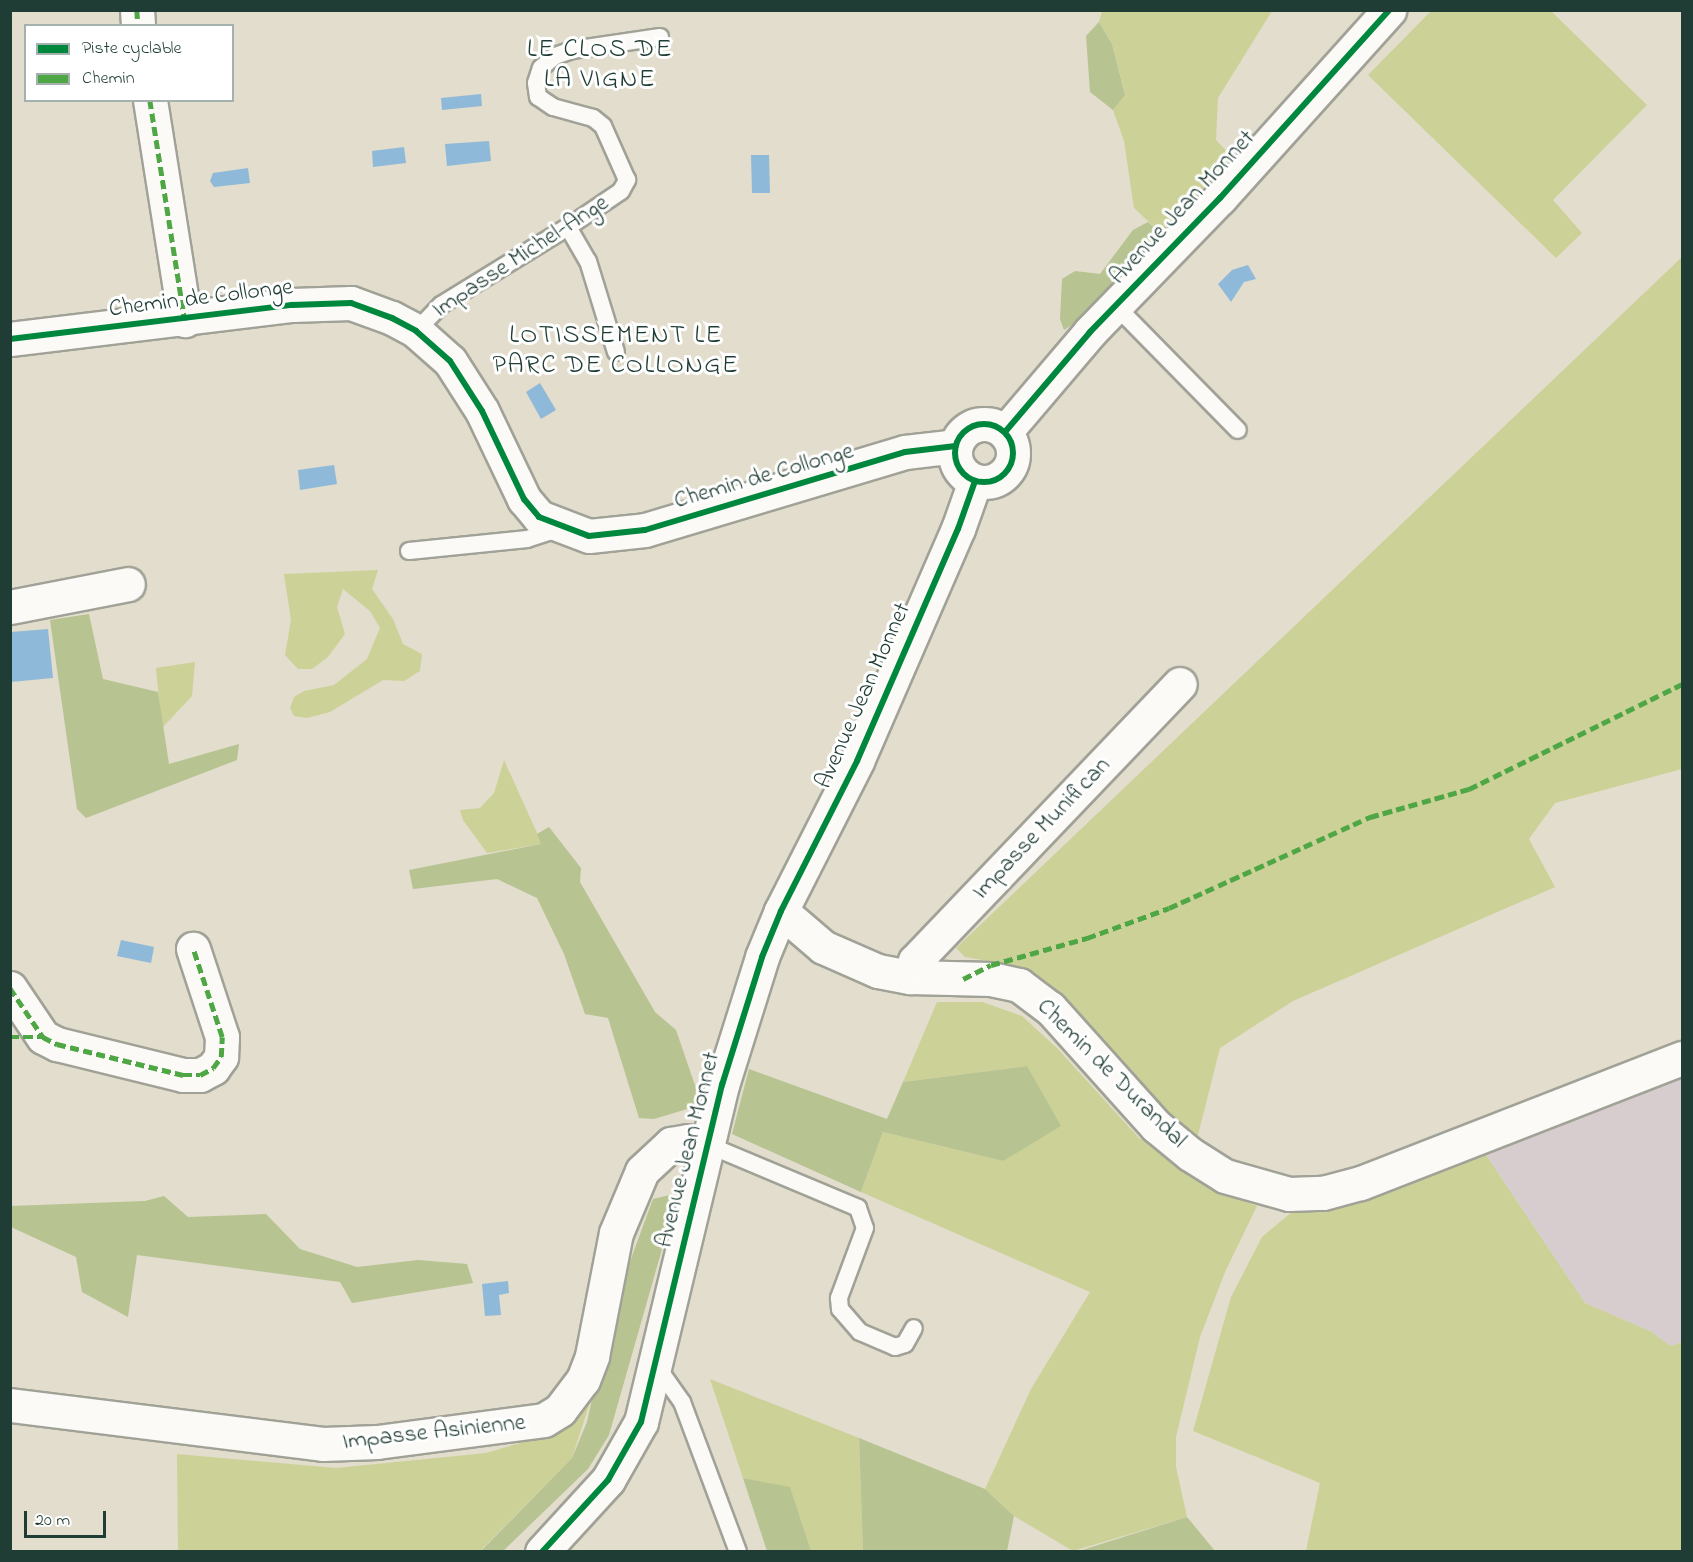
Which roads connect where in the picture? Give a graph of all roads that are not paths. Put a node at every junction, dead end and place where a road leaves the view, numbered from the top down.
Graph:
1 (1389, 10) edge
2 (660, 37) dead end
3 (150, 102) edge
4 (568, 227) junction
5 (1115, 305) junction
6 (185, 320) junction
7 (416, 331) junction
8 (10, 339) edge
9 (616, 352) dead end
10 (1238, 430) dead end
11 (1005, 432) junction
12 (956, 446) junction
13 (975, 481) junction
14 (562, 528) junction
15 (409, 551) dead end
16 (128, 584) dead end
17 (10, 607) edge
18 (1180, 684) dead end
19 (781, 911) junction
20 (193, 949) dead end
21 (910, 977) junction
22 (10, 988) edge
23 (10, 1037) edge
24 (44, 1037) junction
25 (1683, 1058) edge
26 (706, 1144) junction
27 (914, 1328) dead end
28 (655, 1364) junction
29 (10, 1405) edge
30 (542, 1551) edge
31 (738, 1551) edge

1 - 5 street, Avenue Jean Monnet
2 - 4 lane, Impasse Michel-Ange
3 - 6 street
4 - 7 lane, Impasse Michel-Ange
4 - 9 lane
5 - 10 lane
5 - 11 street, Avenue Jean Monnet
6 - 7 street, Chemin de Collonge
6 - 8 street, Chemin de Collonge
7 - 14 street, Chemin de Collonge
11 - 12 street
11 - 13 street
12 - 13 street
12 - 14 street, Chemin de Collonge
13 - 19 street, Avenue Jean Monnet
14 - 15 lane
16 - 17 street
18 - 21 street, Impasse Munifican
19 - 21 street, Chemin de Durandal
19 - 26 street, Avenue Jean Monnet
20 - 24 street
21 - 25 street, Chemin de Durandal
22 - 24 street
23 - 24 street
26 - 27 lane
26 - 28 street, Avenue Jean Monnet
26 - 29 street, Impasse Asinienne
28 - 30 street, Avenue Jean Monnet
28 - 31 lane

